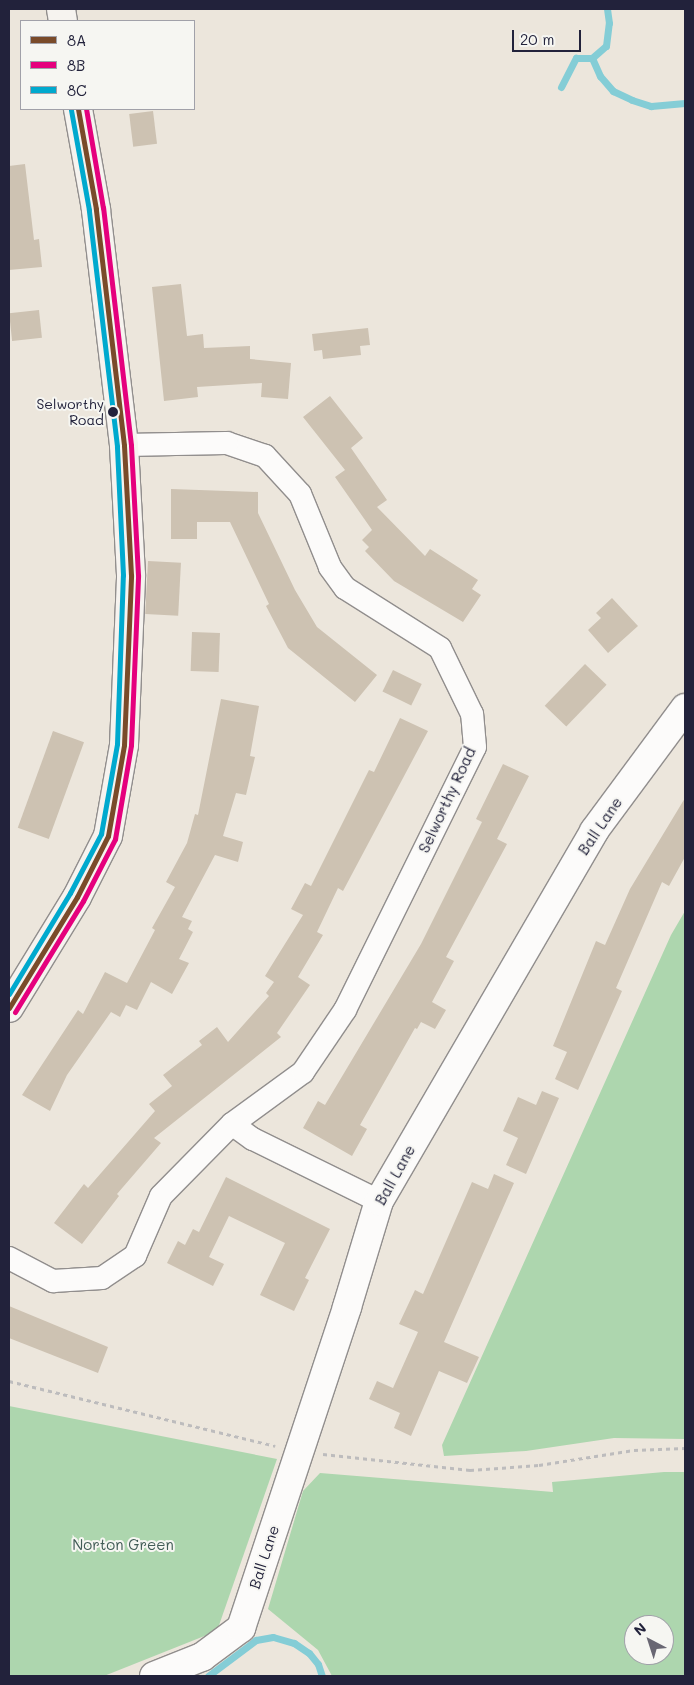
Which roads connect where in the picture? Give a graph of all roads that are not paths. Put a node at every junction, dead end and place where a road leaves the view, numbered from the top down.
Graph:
1 (78, 110) edge
2 (124, 445) junction
3 (685, 708) edge
4 (9, 1008) edge
5 (232, 1124) junction
6 (379, 1201) junction
7 (9, 1258) edge
8 (154, 1676) edge

1 - 2 main road
2 - 4 main road
2 - 5 street, Selworthy Road
3 - 6 street, Ball Lane
5 - 6 street
5 - 7 street, Selworthy Road
6 - 8 street, Ball Lane

